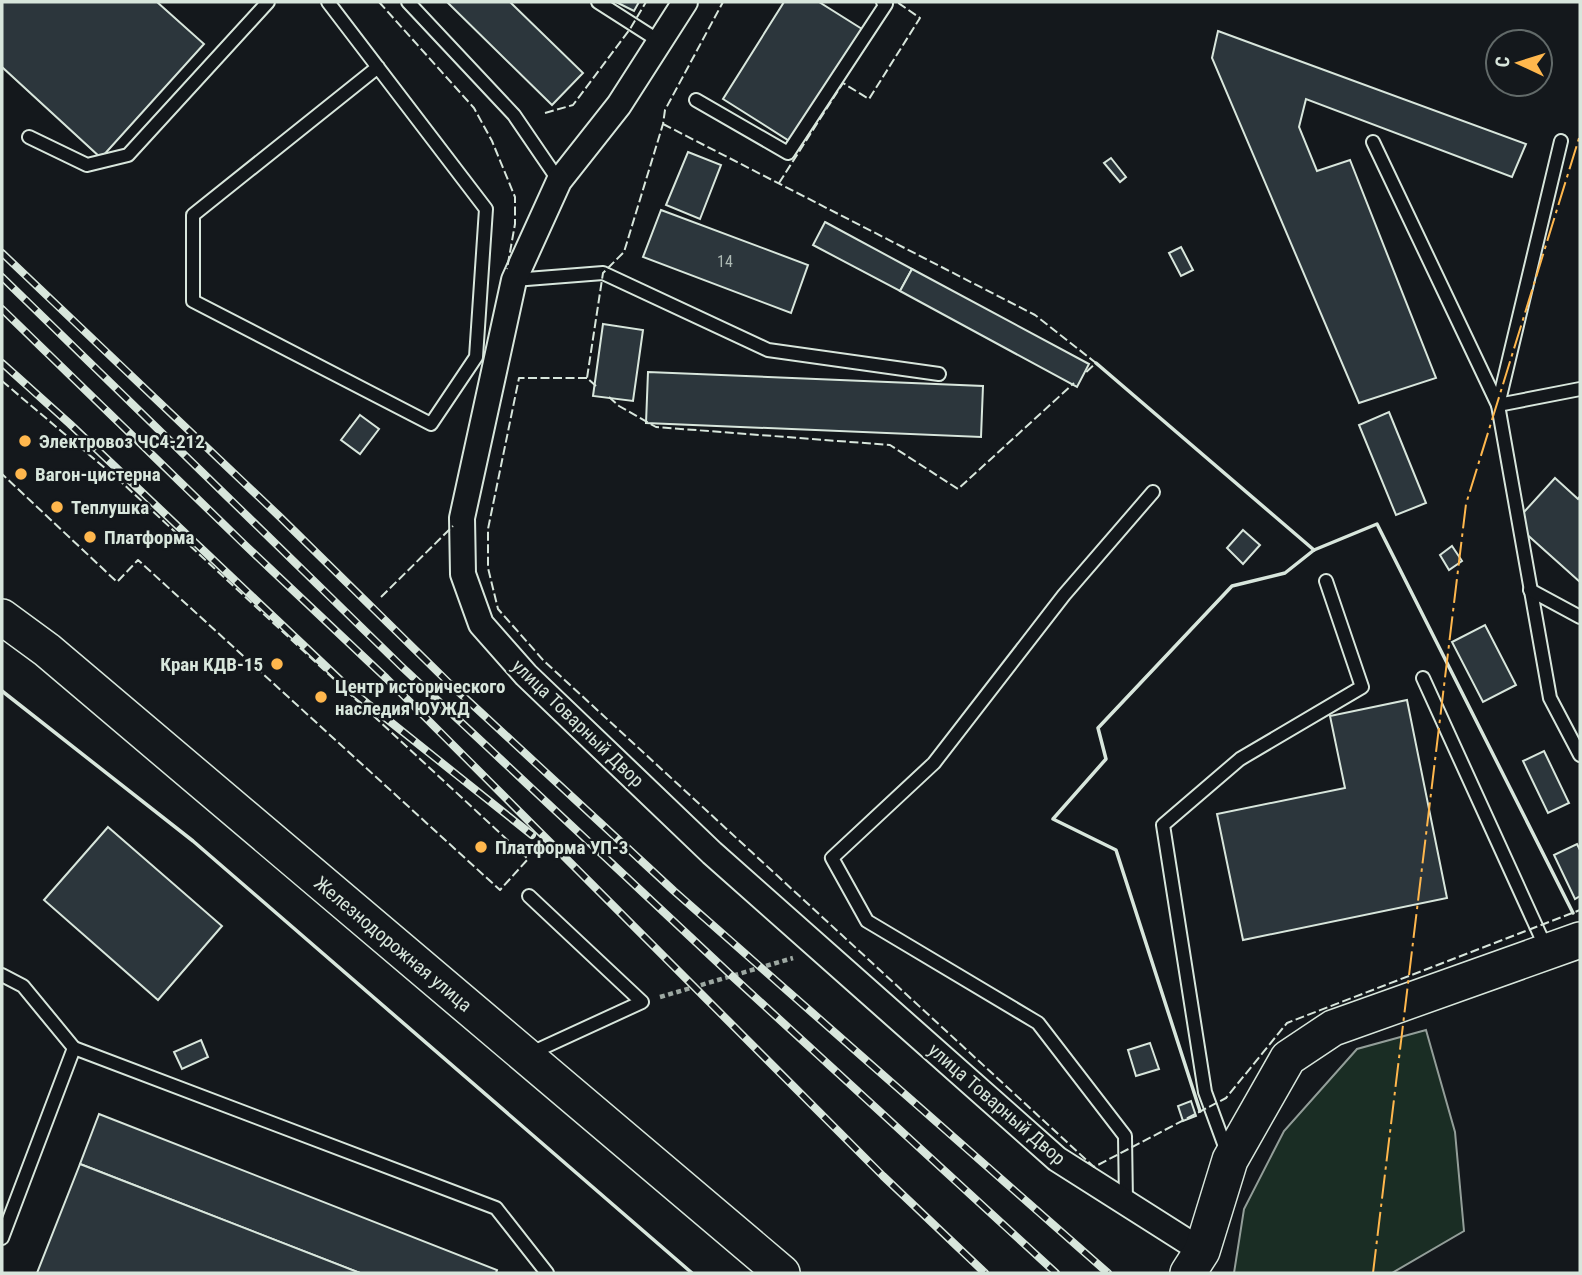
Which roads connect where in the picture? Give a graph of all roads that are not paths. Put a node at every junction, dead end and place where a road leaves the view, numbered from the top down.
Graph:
1 (268, 2) edge
2 (328, 2) edge
3 (408, 2) edge
4 (598, 2) edge
5 (685, 2) edge
6 (883, 2) edge
7 (659, 41) junction
8 (378, 67) junction
9 (696, 100) dead end
10 (29, 137) dead end
11 (1561, 141) dead end
12 (1373, 142) dead end
13 (559, 181) junction
14 (514, 279) junction
15 (939, 374) dead end
16 (1580, 389) edge
17 (1498, 405) junction
18 (1153, 492) dead end
19 (1326, 581) dead end
20 (1530, 590) junction
21 (2, 617) edge
22 (1580, 617) edge
23 (1423, 678) dead end
24 (1580, 755) edge
25 (530, 896) dead end
26 (1580, 940) edge
27 (1547, 950) junction
28 (2, 975) edge
29 (74, 1048) junction
30 (526, 1056) junction
31 (1230, 1160) junction
32 (1126, 1203) junction
33 (2, 1238) edge
34 (1200, 1266) edge
35 (547, 1273) edge
36 (782, 1273) edge

1 - 10 lane
2 - 8 lane
3 - 13 lane
4 - 7 lane
5 - 7 street, улица Товарный Двор
6 - 9 lane
7 - 13 street, улица Товарный Двор
8 - 8 lane
11 - 17 lane
12 - 17 lane
13 - 14 street, улица Товарный Двор
14 - 15 lane
14 - 32 street, улица Товарный Двор
16 - 17 lane
17 - 20 lane
18 - 32 lane
19 - 31 lane
20 - 22 lane
20 - 24 lane
21 - 30 main road, Железнодорожная улица
23 - 27 lane
25 - 30 lane
26 - 27 main road
27 - 31 main road
28 - 29 lane
29 - 33 lane
29 - 35 lane
30 - 36 main road, Железнодорожная улица
31 - 34 main road
32 - 34 street, улица Товарный Двор

